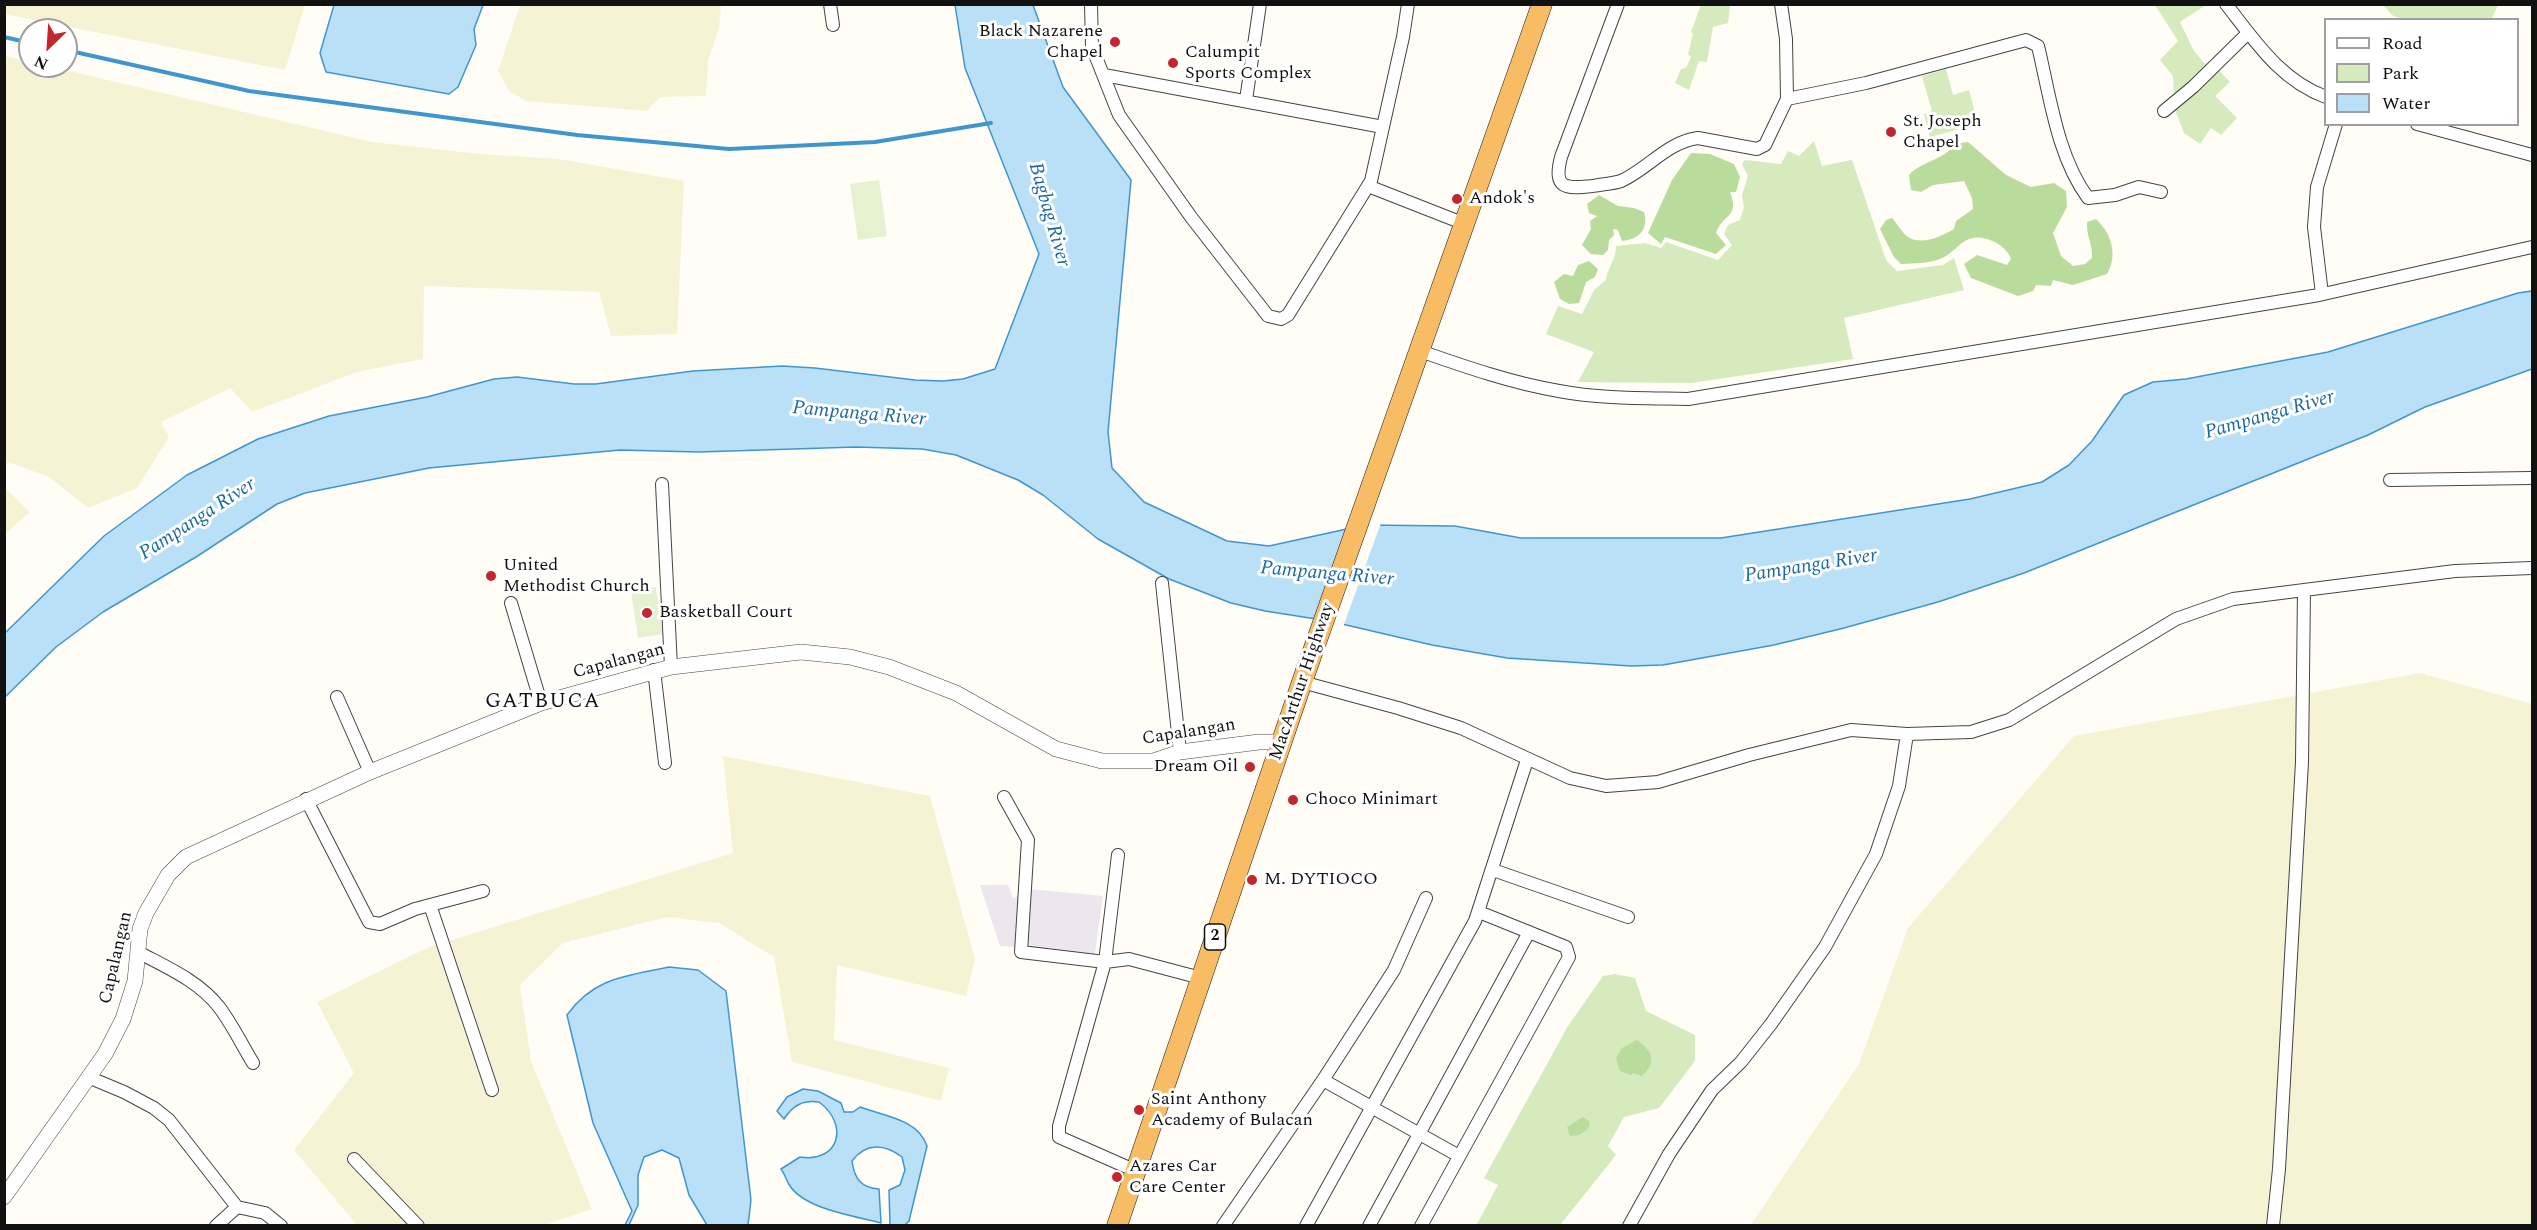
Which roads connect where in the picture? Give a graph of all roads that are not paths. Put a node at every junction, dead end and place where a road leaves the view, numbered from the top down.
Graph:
1 (830, 4) edge
2 (1091, 4) edge
3 (1260, 4) edge
4 (1408, 4) edge
5 (1542, 4) edge
6 (1618, 4) edge
7 (1781, 4) edge
8 (2226, 4) edge
9 (833, 25) dead end
10 (2248, 33) junction
11 (1104, 75) junction
12 (2324, 97) edge
13 (1787, 99) junction
14 (1246, 100) junction
15 (2164, 111) dead end
16 (2335, 126) edge
17 (2425, 126) edge
18 (1383, 127) junction
19 (2532, 154) edge
20 (1368, 186) junction
21 (2161, 192) dead end
22 (1465, 224) junction
23 (2532, 247) edge
24 (2322, 294) junction
25 (1418, 358) junction
26 (2532, 478) edge
27 (2390, 480) dead end
28 (662, 484) dead end
29 (2532, 568) edge
30 (1162, 583) dead end
31 (2304, 590) junction
32 (511, 603) dead end
33 (671, 667) junction
34 (654, 670) junction
35 (1302, 682) junction
36 (338, 697) dead end
37 (541, 703) junction
38 (1907, 734) junction
39 (1283, 742) junction
40 (1180, 752) junction
41 (1527, 760) junction
42 (665, 764) dead end
43 (370, 772) junction
44 (1004, 797) dead end
45 (306, 799) junction
46 (1119, 855) dead end
47 (1493, 870) junction
48 (483, 891) dead end
49 (1426, 898) dead end
50 (430, 905) junction
51 (1479, 912) junction
52 (1628, 917) dead end
53 (1529, 932) junction
54 (138, 952) junction
55 (1105, 962) junction
56 (1201, 978) junction
57 (253, 1063) dead end
58 (88, 1077) junction
59 (1323, 1080) junction
60 (492, 1090) dead end
61 (1371, 1108) junction
62 (1418, 1135) junction
63 (1459, 1156) junction
64 (354, 1159) dead end
65 (1136, 1171) junction
66 (4, 1197) edge
67 (237, 1207) junction
68 (216, 1226) edge
69 (281, 1226) edge
70 (418, 1226) edge
71 (1117, 1226) edge
72 (1223, 1226) edge
73 (1306, 1226) edge
74 (1369, 1226) edge
75 (1421, 1226) edge
76 (1629, 1226) edge
77 (2273, 1226) edge

1 - 9 street
2 - 11 street
3 - 14 street
4 - 18 street
5 - 22 highway, MacArthur Highway / 2
6 - 13 street
7 - 13 street
8 - 10 street
10 - 12 street
10 - 15 street
11 - 14 street
11 - 20 street
13 - 21 street
14 - 18 street
16 - 24 street
17 - 19 street
18 - 20 street
20 - 22 street
22 - 25 highway, MacArthur Highway / 2
23 - 24 street
24 - 25 street
25 - 35 highway, MacArthur Highway / 2
26 - 27 street
28 - 33 street
29 - 31 street
30 - 40 street
31 - 38 street
31 - 77 street
32 - 37 street
33 - 34 street, Capalangan
33 - 40 street, Capalangan
34 - 37 street, Capalangan
34 - 42 street
35 - 39 highway, MacArthur Highway / 2
35 - 41 street
36 - 43 street
37 - 43 street, Capalangan
38 - 41 street
38 - 76 street
39 - 40 street, Capalangan
39 - 56 highway, MacArthur Highway / 2
41 - 47 street
43 - 45 street, Capalangan
44 - 55 street
45 - 50 street
45 - 54 street, Capalangan
46 - 55 street
47 - 51 street
47 - 52 street
48 - 50 street
49 - 59 street
50 - 60 street
51 - 53 street
51 - 61 street
53 - 62 street
53 - 63 street
54 - 57 street
54 - 58 street, Capalangan
55 - 56 street
55 - 65 street
56 - 65 highway, MacArthur Highway / 2
58 - 66 street, Capalangan
58 - 67 street
59 - 61 street
59 - 72 street
61 - 62 street
61 - 73 street
62 - 63 street
62 - 74 street
63 - 75 street
64 - 70 street
65 - 71 highway, MacArthur Highway / 2
67 - 68 street
67 - 69 street

